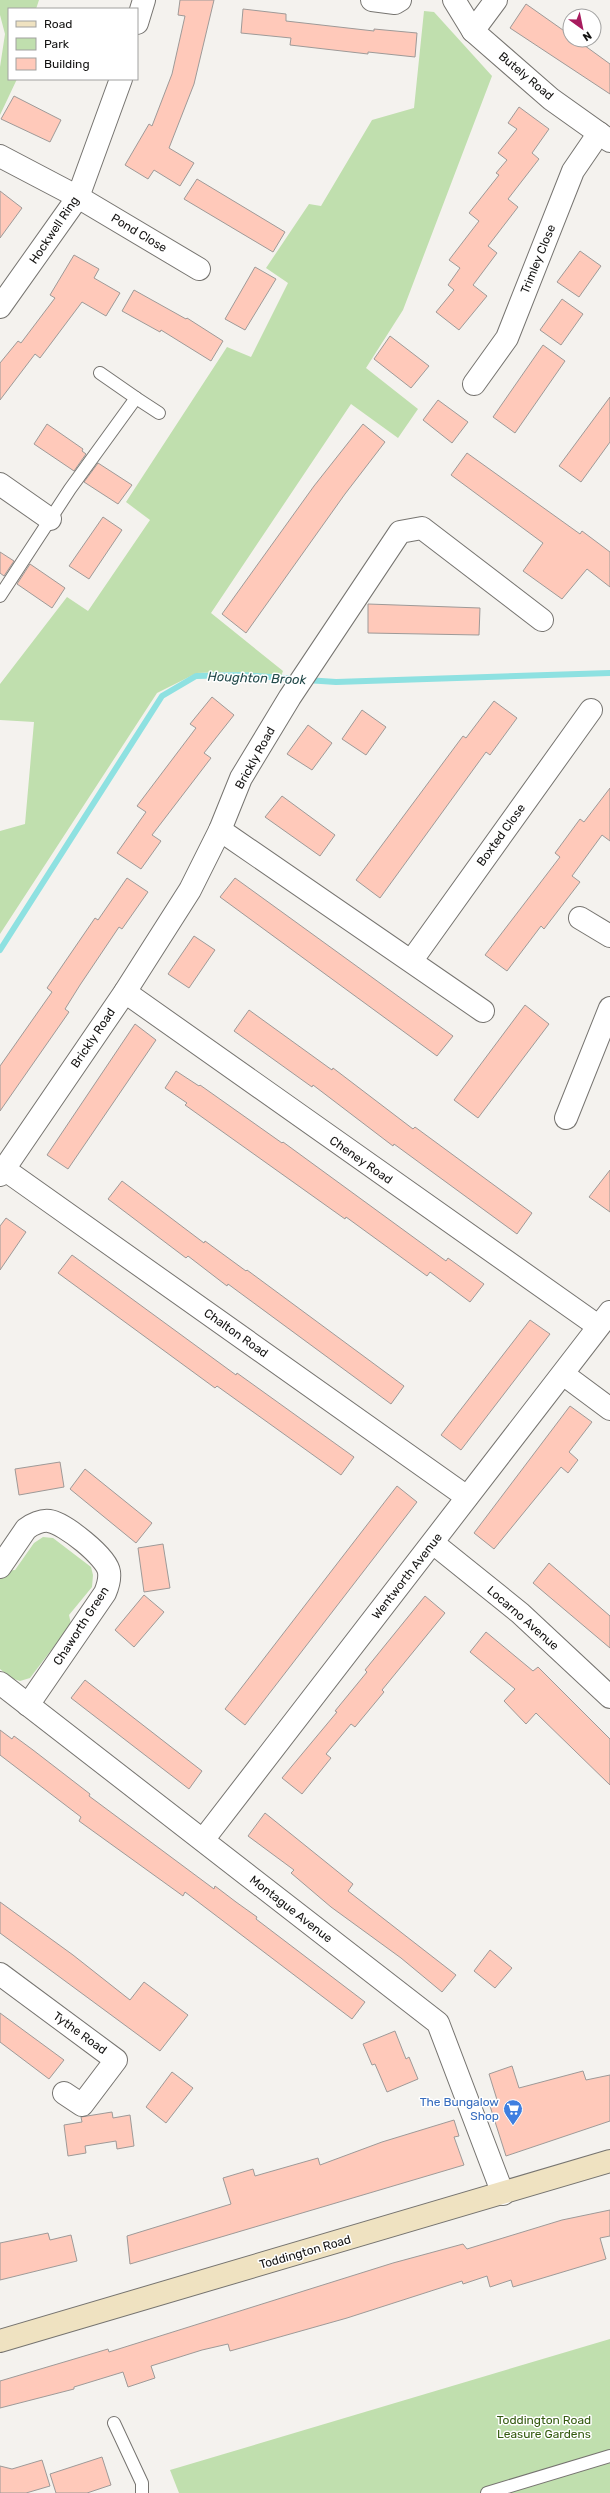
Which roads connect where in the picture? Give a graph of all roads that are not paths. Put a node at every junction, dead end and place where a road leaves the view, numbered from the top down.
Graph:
1 (144, 0) edge
2 (372, 0) edge
3 (400, 0) edge
4 (454, 0) edge
5 (496, 0) edge
6 (138, 20) edge
7 (473, 31) junction
8 (121, 80) edge
9 (605, 137) edge
10 (0, 156) edge
11 (78, 197) junction
12 (199, 269) dead end
13 (0, 307) edge
14 (100, 373) dead end
15 (474, 384) dead end
16 (136, 398) junction
17 (159, 413) dead end
18 (0, 484) edge
19 (50, 519) junction
20 (0, 596) edge
21 (542, 620) dead end
22 (590, 710) dead end
23 (220, 830) junction
24 (580, 918) dead end
25 (610, 936) edge
26 (412, 960) junction
27 (125, 992) junction
28 (610, 1008) edge
29 (483, 1011) dead end
30 (566, 1118) dead end
31 (2, 1172) edge
32 (604, 1319) edge
33 (563, 1374) junction
34 (610, 1409) edge
35 (467, 1497) junction
36 (433, 1543) junction
37 (0, 1567) edge
38 (0, 1683) edge
39 (610, 1697) edge
40 (28, 1705) junction
41 (202, 1840) junction
42 (0, 1974) edge
43 (64, 2093) dead end
44 (610, 2161) edge
45 (503, 2194) junction
46 (0, 2341) edge
47 (114, 2423) dead end
48 (610, 2456) edge
49 (507, 2490) edge
50 (142, 2493) edge
51 (487, 2493) edge

1 - 6 street
2 - 3 street
4 - 7 street, Butely Road
5 - 7 street
7 - 9 street, Butely Road
8 - 11 street, Hockwell Ring
9 - 15 street, Trimley Close
10 - 11 street, Pond Close
11 - 12 street, Pond Close
11 - 13 street, Hockwell Ring
14 - 16 lane
16 - 17 lane
16 - 19 lane
18 - 19 street
19 - 20 lane
21 - 23 street, Brickly Road
22 - 26 street, Boxted Close
23 - 26 street
23 - 27 street, Brickly Road
24 - 25 street
26 - 29 street
27 - 31 street, Brickly Road
27 - 32 street, Cheney Road
28 - 30 street
31 - 35 street, Chalton Road
32 - 33 street, Wentworth Avenue
33 - 34 street
33 - 35 street, Wentworth Avenue
35 - 36 street, Wentworth Avenue
36 - 39 street, Locarno Avenue
36 - 41 street, Wentworth Avenue
37 - 40 street, Chaworth Green
38 - 40 street, Montague Avenue
40 - 41 street, Montague Avenue
41 - 45 street, Montague Avenue
42 - 43 street, Tythe Road
44 - 45 main road, Toddington Road
45 - 46 main road, Toddington Road
47 - 50 lane
48 - 49 lane
49 - 51 lane

